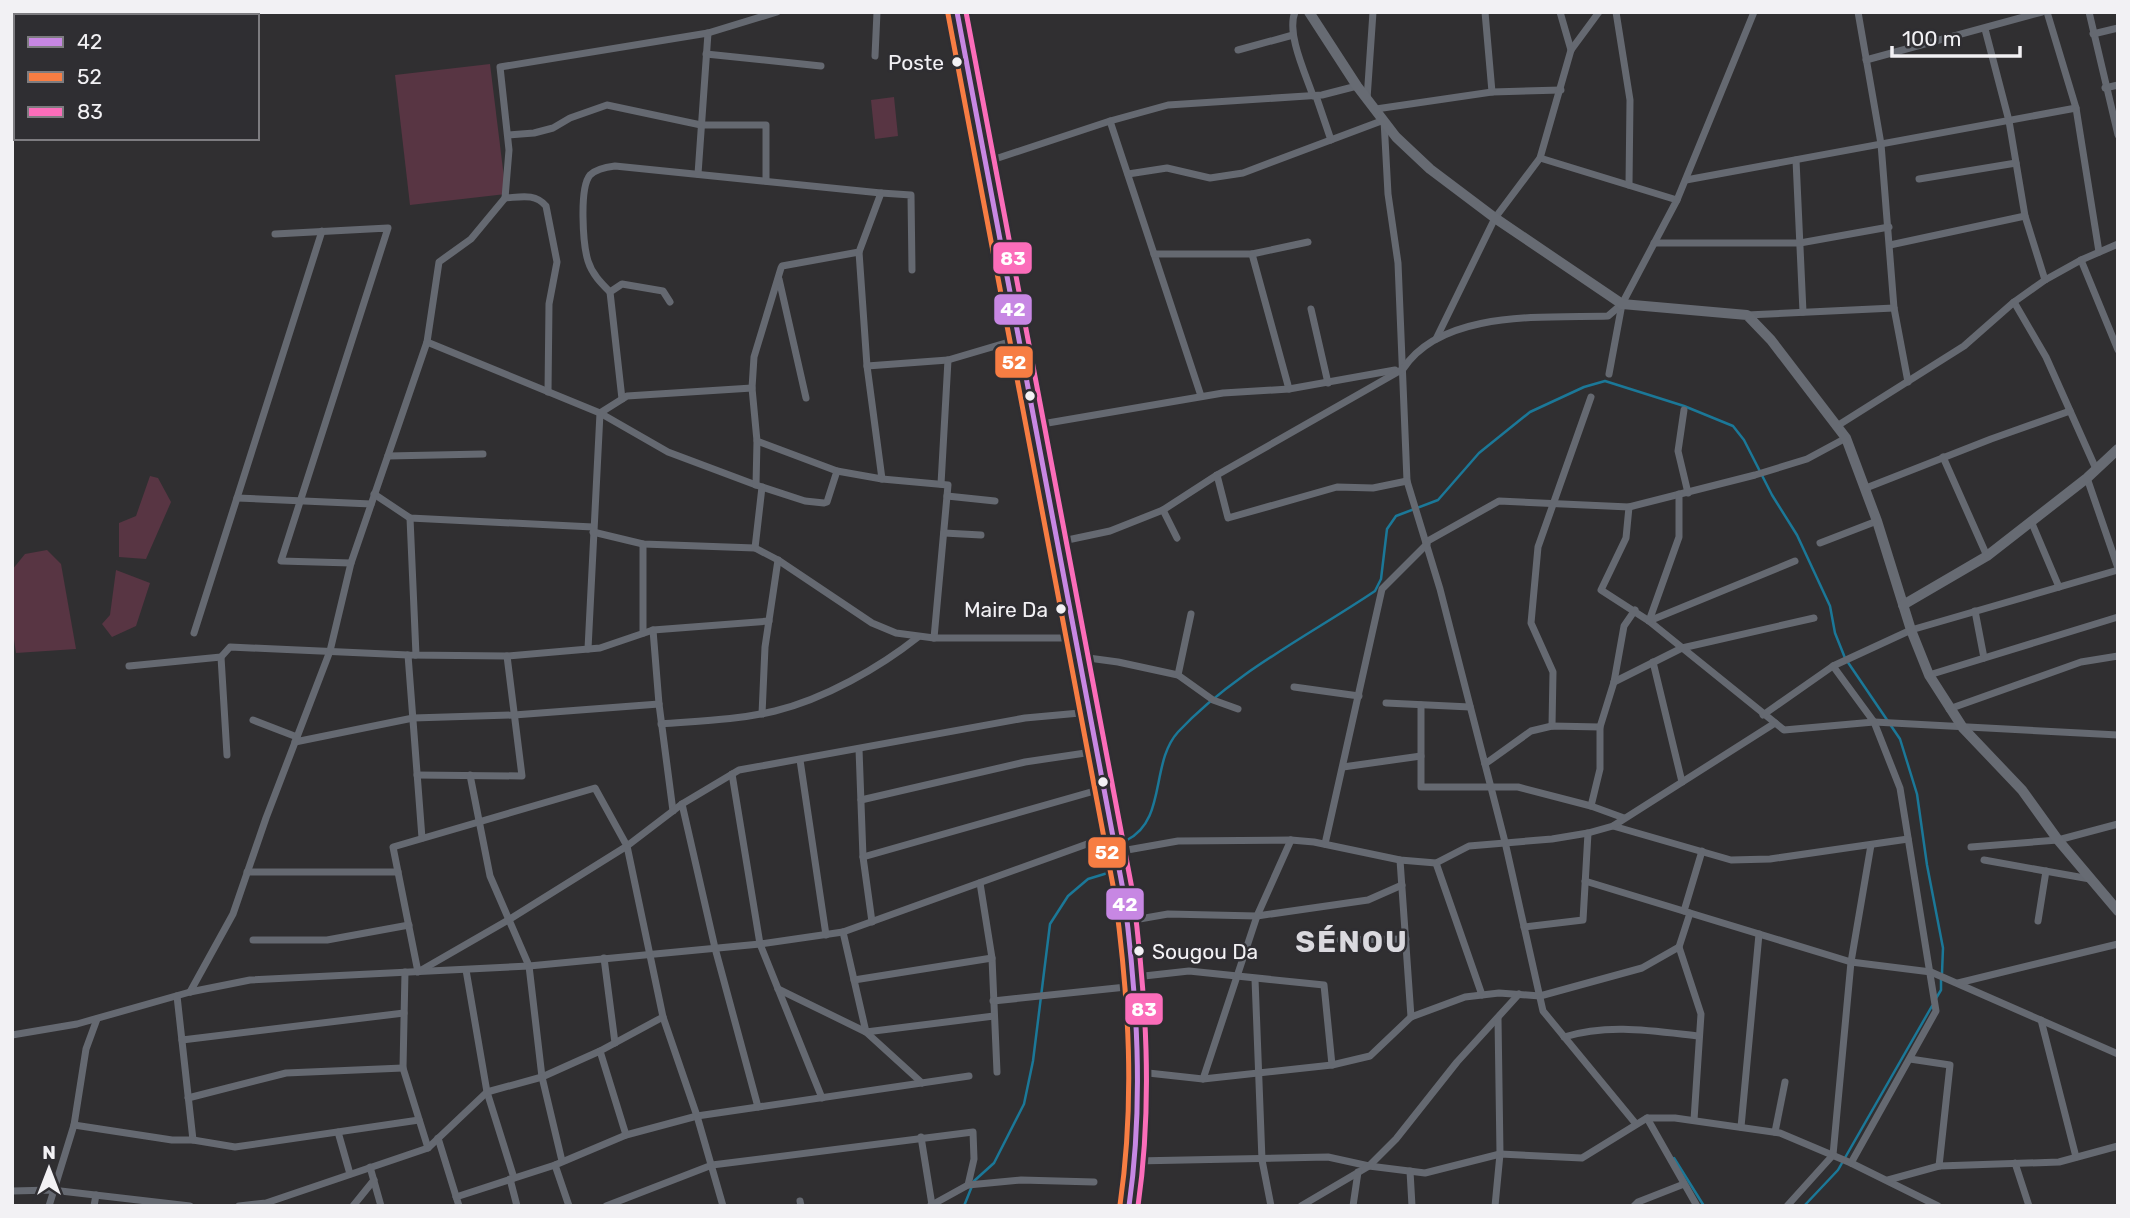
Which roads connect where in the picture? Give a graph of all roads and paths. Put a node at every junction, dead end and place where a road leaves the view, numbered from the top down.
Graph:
1 (777, 12) edge
2 (877, 12) edge
3 (957, 12) edge
4 (1294, 12) edge
5 (1309, 12) edge
6 (1373, 12) edge
7 (1485, 12) edge
8 (1560, 12) edge
9 (1599, 12) edge
10 (1616, 12) edge
11 (1754, 12) edge
12 (1858, 12) edge
13 (2044, 12) edge
14 (2089, 12) edge
15 (2118, 28) edge
16 (1985, 29) junction
17 (708, 33) junction
18 (2093, 34) junction
19 (1293, 35) junction
20 (1238, 50) dead end
21 (1571, 50) junction
22 (706, 54) junction
23 (875, 56) dead end
24 (1867, 60) junction
25 (821, 66) dead end
26 (2118, 85) edge
27 (1357, 86) junction
28 (2105, 88) junction
29 (1561, 90) junction
30 (1492, 92) junction
31 (1315, 96) junction
32 (1367, 99) junction
33 (2076, 108) junction
34 (1376, 109) junction
35 (1384, 120) junction
36 (1110, 121) junction
37 (2009, 121) junction
38 (701, 125) junction
39 (508, 135) junction
40 (2118, 135) edge
41 (1331, 140) junction
42 (1881, 144) junction
43 (1540, 158) junction
44 (1796, 159) junction
45 (986, 162) junction
46 (2016, 163) junction
47 (698, 174) junction
48 (1128, 174) junction
49 (1919, 179) dead end
50 (1686, 180) junction
51 (766, 181) junction
52 (1629, 185) junction
53 (881, 193) junction
54 (505, 198) junction
55 (1677, 200) junction
56 (2025, 216) junction
57 (1496, 218) junction
58 (1889, 228) junction
59 (322, 231) junction
60 (275, 234) dead end
61 (1308, 242) dead end
62 (1654, 243) junction
63 (1800, 243) junction
64 (2118, 244) edge
65 (1890, 245) junction
66 (859, 252) junction
67 (2099, 252) junction
68 (1154, 254) junction
69 (1252, 254) junction
70 (2081, 260) junction
71 (912, 270) dead end
72 (779, 276) junction
73 (2045, 280) junction
74 (610, 292) junction
75 (670, 302) dead end
76 (2014, 302) junction
77 (1622, 304) junction
78 (1894, 308) junction
79 (1311, 309) dead end
80 (1803, 312) junction
81 (1747, 315) junction
82 (1020, 339) junction
83 (1436, 340) junction
84 (427, 342) junction
85 (2118, 350) edge
86 (948, 360) junction
87 (867, 366) junction
88 (1403, 369) junction
89 (1609, 374) dead end
90 (1908, 382) junction
91 (1328, 383) junction
92 (752, 388) junction
93 (1289, 389) junction
94 (548, 392) junction
95 (1201, 396) junction
96 (1591, 397) dead end
97 (806, 398) dead end
98 (622, 399) junction
99 (1684, 410) dead end
100 (2070, 411) junction
101 (600, 413) junction
102 (1036, 425) junction
103 (1837, 426) junction
104 (1846, 438) junction
105 (757, 440) junction
106 (2118, 449) edge
107 (483, 454) dead end
108 (388, 456) junction
109 (1943, 457) junction
110 (2096, 470) junction
111 (837, 471) junction
112 (1217, 475) junction
113 (2087, 478) junction
114 (882, 479) junction
115 (1407, 481) junction
116 (941, 484) junction
117 (759, 486) junction
118 (1866, 488) junction
119 (1684, 493) junction
120 (374, 494) junction
121 (947, 496) junction
122 (237, 498) junction
123 (300, 501) junction
124 (995, 501) dead end
125 (1554, 503) junction
126 (370, 504) junction
127 (1629, 507) junction
128 (1163, 510) junction
129 (410, 518) junction
130 (1878, 521) junction
131 (2031, 521) junction
132 (593, 530) junction
133 (944, 533) junction
134 (981, 535) dead end
135 (1177, 538) dead end
136 (1058, 542) junction
137 (1427, 543) junction
138 (1820, 543) dead end
139 (643, 544) junction
140 (755, 548) junction
141 (1987, 556) junction
142 (778, 560) junction
143 (1795, 561) dead end
144 (351, 563) junction
145 (2118, 569) edge
146 (2059, 587) junction
147 (1903, 605) junction
148 (1635, 610) junction
149 (1975, 611) junction
150 (1191, 614) dead end
151 (2118, 617) edge
152 (1814, 618) dead end
153 (769, 621) junction
154 (1649, 621) junction
155 (653, 630) junction
156 (1911, 630) junction
157 (194, 633) dead end
158 (643, 633) junction
159 (918, 637) junction
160 (934, 638) junction
161 (1077, 638) junction
162 (1682, 648) junction
163 (588, 649) junction
164 (330, 651) junction
165 (412, 655) junction
166 (507, 656) junction
167 (2118, 656) edge
168 (221, 657) junction
169 (1081, 657) junction
170 (1984, 658) junction
171 (1653, 662) junction
172 (129, 666) dead end
173 (1833, 666) junction
174 (1928, 675) junction
175 (1178, 676) junction
176 (1614, 682) junction
177 (1294, 688) dead end
178 (1359, 696) junction
179 (1386, 703) dead end
180 (659, 704) junction
181 (1422, 705) junction
182 (1471, 707) junction
183 (1238, 709) dead end
184 (1949, 709) junction
185 (1091, 712) junction
186 (762, 714) junction
187 (514, 715) junction
188 (1763, 715) junction
189 (413, 718) junction
190 (253, 720) dead end
191 (1874, 722) junction
192 (1775, 723) junction
193 (661, 724) junction
194 (1552, 726) junction
195 (1600, 727) junction
196 (1963, 728) junction
197 (2118, 735) edge
198 (296, 739) junction
199 (859, 749) junction
200 (1099, 751) junction
201 (227, 755) dead end
202 (1421, 756) junction
203 (800, 760) junction
204 (1485, 764) junction
205 (1343, 767) junction
206 (732, 774) junction
207 (417, 775) junction
208 (470, 775) junction
209 (1682, 782) junction
210 (1491, 786) junction
211 (1105, 788) junction
212 (861, 800) junction
213 (682, 804) junction
214 (1591, 806) junction
215 (673, 811) junction
216 (1624, 818) junction
217 (478, 822) junction
218 (2118, 824) edge
219 (1613, 826) junction
220 (1588, 833) junction
221 (1112, 835) junction
222 (422, 838) junction
223 (1908, 839) junction
224 (2058, 839) junction
225 (1291, 840) junction
226 (1505, 842) junction
227 (1325, 844) junction
228 (1871, 845) junction
229 (627, 846) junction
230 (1971, 847) dead end
231 (1702, 851) junction
232 (1116, 852) junction
233 (863, 857) junction
234 (1400, 860) junction
235 (1984, 860) dead end
236 (1436, 863) junction
237 (2046, 871) junction
238 (247, 872) junction
239 (398, 872) junction
240 (2091, 879) junction
241 (1585, 881) junction
242 (980, 883) junction
243 (1402, 886) junction
244 (2118, 911) edge
245 (1687, 912) junction
246 (1257, 916) junction
247 (510, 919) junction
248 (1128, 921) junction
249 (2038, 921) dead end
250 (872, 922) junction
251 (408, 925) junction
252 (1524, 927) junction
253 (844, 932) junction
254 (1759, 934) junction
255 (826, 935) junction
256 (1406, 939) junction
257 (253, 940) dead end
258 (1340, 940) dead end
259 (760, 944) junction
260 (2118, 944) edge
261 (1679, 947) junction
262 (715, 948) junction
263 (650, 953) junction
264 (604, 958) junction
265 (992, 958) junction
266 (1850, 962) junction
267 (529, 966) junction
268 (466, 970) junction
269 (405, 972) junction
270 (418, 972) junction
271 (1931, 972) junction
272 (1237, 977) junction
273 (1255, 979) junction
274 (855, 980) junction
275 (1135, 982) junction
276 (1957, 983) junction
277 (778, 988) junction
278 (190, 992) junction
279 (1482, 995) junction
280 (1519, 995) junction
281 (177, 996) junction
282 (1540, 996) junction
283 (993, 1001) junction
284 (404, 1013) junction
285 (994, 1016) junction
286 (663, 1017) junction
287 (1412, 1017) junction
288 (1498, 1017) junction
289 (97, 1019) junction
290 (2040, 1020) junction
291 (866, 1032) junction
292 (12, 1035) edge
293 (1699, 1036) junction
294 (1564, 1037) junction
295 (182, 1040) junction
296 (615, 1043) junction
297 (600, 1051) junction
298 (2118, 1054) edge
299 (1910, 1059) junction
300 (1332, 1065) junction
301 (403, 1068) junction
302 (1259, 1071) junction
303 (997, 1072) dead end
304 (1139, 1072) junction
305 (969, 1076) dead end
306 (542, 1077) junction
307 (1203, 1079) junction
308 (1785, 1082) dead end
309 (922, 1083) junction
310 (486, 1092) junction
311 (188, 1098) junction
312 (822, 1098) junction
313 (758, 1107) junction
314 (697, 1116) junction
315 (1647, 1118) junction
316 (419, 1120) junction
317 (1694, 1120) junction
318 (1636, 1124) junction
319 (74, 1125) junction
320 (1741, 1127) junction
321 (338, 1132) junction
322 (1775, 1132) junction
323 (626, 1135) junction
324 (921, 1137) junction
325 (438, 1138) junction
326 (193, 1140) junction
327 (2118, 1146) edge
328 (428, 1148) junction
329 (1500, 1154) junction
330 (1833, 1155) junction
331 (2076, 1157) junction
332 (1262, 1160) junction
333 (1135, 1161) junction
334 (559, 1163) junction
335 (1851, 1163) junction
336 (2014, 1163) junction
337 (712, 1164) junction
338 (1369, 1166) junction
339 (1939, 1166) junction
340 (370, 1167) junction
341 (1410, 1171) junction
342 (1358, 1172) junction
343 (350, 1174) junction
344 (512, 1178) junction
345 (374, 1180) junction
346 (1887, 1181) junction
347 (1094, 1182) dead end
348 (1684, 1184) junction
349 (968, 1185) junction
350 (52, 1190) junction
351 (12, 1191) edge
352 (96, 1195) junction
353 (457, 1197) junction
354 (166, 1205) edge
355 (931, 1205) edge
356 (49, 1206) edge
357 (94, 1206) edge
358 (190, 1206) edge
359 (239, 1206) edge
360 (353, 1206) edge
361 (381, 1206) edge
362 (459, 1206) edge
363 (517, 1206) edge
364 (569, 1206) edge
365 (606, 1206) edge
366 (723, 1206) edge
367 (1129, 1206) edge
368 (1271, 1206) edge
369 (1301, 1206) edge
370 (1353, 1206) edge
371 (1412, 1206) edge
372 (1495, 1206) edge
373 (1634, 1206) edge
374 (1697, 1206) edge
375 (1787, 1206) edge
376 (1938, 1206) edge
377 (2029, 1206) edge

1 - 17 street
2 - 23 street
3 - 45 highway
4 - 19 street
5 - 27 street
6 - 32 street
7 - 30 street
8 - 21 street
9 - 21 street
10 - 52 street
11 - 50 street
12 - 24 street
13 - 16 street
13 - 33 street
14 - 18 street
15 - 18 street
16 - 24 street
16 - 37 street
17 - 22 street
17 - 39 street
18 - 28 street
19 - 20 street
19 - 31 street
21 - 29 street
22 - 25 street
22 - 38 street
24 - 42 street
26 - 28 street
27 - 31 street
27 - 32 street
28 - 40 street
29 - 30 street
29 - 43 street
30 - 34 street
31 - 36 street
31 - 41 street
32 - 34 street
33 - 37 street
33 - 67 street
34 - 35 street
35 - 41 street
35 - 57 street
35 - 88 street
36 - 45 street
36 - 48 street
37 - 42 street
37 - 46 street
38 - 39 street
38 - 47 street
38 - 51 street
39 - 54 street
41 - 48 street
42 - 44 street
42 - 58 street
43 - 52 street
43 - 57 street
44 - 50 street
44 - 63 street
45 - 82 highway
46 - 49 street
46 - 56 street
47 - 51 street
47 - 74 street
48 - 68 street
50 - 55 street
51 - 53 street
52 - 55 street
53 - 66 street
53 - 71 street
54 - 84 street
54 - 94 street
55 - 62 street
56 - 65 street
56 - 73 street
57 - 77 street
57 - 83 street
58 - 63 street
58 - 65 street
59 - 60 street
59 - 122 street
59 - 123 street
61 - 69 street
62 - 63 street
62 - 77 street
63 - 80 street
64 - 67 street
65 - 78 street
66 - 72 street
66 - 87 street
67 - 70 street
68 - 69 street
68 - 95 street
69 - 93 street
70 - 73 street
70 - 85 street
72 - 92 street
72 - 97 street
73 - 76 street
74 - 75 street
74 - 98 street
76 - 90 street
76 - 100 street
77 - 81 street
77 - 83 street
77 - 89 street
78 - 80 street
78 - 90 street
79 - 91 street
80 - 81 street
81 - 103 street
82 - 86 street
82 - 102 highway
83 - 88 street
84 - 94 street
84 - 108 street
86 - 87 street
86 - 116 street
87 - 114 street
88 - 91 street
88 - 112 street
88 - 115 street
90 - 103 street
91 - 93 street
92 - 98 street
92 - 105 street
93 - 95 street
94 - 101 street
95 - 102 street
96 - 125 street
98 - 101 street
99 - 119 street
100 - 109 street
100 - 110 street
101 - 117 street
101 - 132 street
102 - 136 highway
103 - 104 street
104 - 118 street
104 - 119 street
105 - 111 street
105 - 117 street
106 - 110 street
107 - 108 street
108 - 120 street
109 - 118 street
109 - 141 street
110 - 113 street
111 - 114 street
111 - 117 street
112 - 115 street
112 - 128 street
113 - 131 street
113 - 145 street
114 - 116 street
115 - 137 street
116 - 121 street
117 - 140 street
118 - 130 street
119 - 127 street
119 - 154 street
120 - 126 street
120 - 129 street
121 - 124 street
121 - 133 street
122 - 123 street
122 - 157 street
123 - 126 street
123 - 144 street
125 - 127 street
125 - 137 street
125 - 194 street
126 - 144 street
127 - 148 street
128 - 135 street
128 - 136 street
129 - 132 street
129 - 165 street
130 - 138 street
130 - 147 street
131 - 141 street
131 - 146 street
132 - 139 street
132 - 163 street
133 - 134 street
133 - 160 street
136 - 161 highway
137 - 178 street
137 - 182 street
139 - 140 street
139 - 158 street
140 - 142 street
141 - 147 street
142 - 153 street
142 - 159 street
143 - 154 street
144 - 164 street
145 - 146 street
146 - 149 street
147 - 156 street
148 - 154 street
148 - 176 street
149 - 156 street
149 - 170 street
150 - 175 street
151 - 170 street
152 - 162 street
153 - 155 street
153 - 186 street
154 - 162 street
155 - 158 street
155 - 180 street
156 - 173 street
156 - 174 street
158 - 163 street
159 - 160 street
159 - 186 street
160 - 161 street
161 - 169 highway
162 - 171 street
162 - 188 street
163 - 166 street
164 - 165 street
164 - 168 street
164 - 198 street
165 - 166 street
165 - 189 street
166 - 187 street
167 - 184 street
168 - 172 street
168 - 201 street
169 - 175 street
169 - 185 highway
170 - 174 street
171 - 176 street
171 - 209 street
173 - 188 street
173 - 191 street
174 - 184 street
175 - 183 street
176 - 195 street
177 - 178 street
178 - 205 street
179 - 181 street
180 - 187 street
180 - 193 street
181 - 182 street
181 - 202 street
182 - 204 street
184 - 196 street
185 - 199 street
185 - 200 highway
186 - 193 street
187 - 189 street
187 - 208 street
188 - 192 street
189 - 198 street
189 - 207 street
190 - 198 street
191 - 192 street
191 - 196 street
191 - 223 street
192 - 209 street
193 - 215 street
194 - 195 street
194 - 204 street
195 - 214 street
196 - 197 street
196 - 224 street
198 - 238 street
199 - 203 street
199 - 212 street
200 - 211 highway
200 - 212 street
202 - 205 street
202 - 210 street
203 - 206 street
203 - 255 street
204 - 210 street
205 - 227 street
206 - 213 street
206 - 259 street
207 - 208 street
207 - 222 street
208 - 217 street
209 - 216 street
210 - 214 street
210 - 226 street
211 - 221 highway
211 - 233 street
212 - 233 street
213 - 215 street
213 - 262 street
214 - 216 street
215 - 229 street
216 - 219 street
217 - 222 street
217 - 229 street
217 - 247 street
218 - 224 street
219 - 220 street
219 - 231 street
220 - 226 street
220 - 241 street
221 - 232 highway
221 - 242 street
222 - 239 street
223 - 228 street
223 - 271 street
224 - 230 street
224 - 240 street
225 - 227 street
225 - 232 street
225 - 246 street
226 - 236 street
226 - 252 street
227 - 234 street
228 - 231 street
228 - 266 street
229 - 247 street
229 - 263 street
231 - 245 street
232 - 248 highway
233 - 250 street
234 - 236 street
234 - 243 street
235 - 237 street
236 - 279 street
237 - 240 street
237 - 249 street
238 - 239 street
238 - 278 street
239 - 251 street
240 - 244 street
241 - 245 street
241 - 252 street
242 - 250 street
242 - 265 street
243 - 246 street
243 - 256 street
245 - 254 street
245 - 261 street
246 - 248 street
246 - 272 street
247 - 267 street
247 - 270 street
248 - 275 highway
250 - 253 street
251 - 257 street
251 - 270 street
252 - 282 street
253 - 255 street
253 - 274 street
254 - 266 street
254 - 320 street
255 - 259 street
256 - 258 street
256 - 287 street
259 - 262 street
259 - 277 street
260 - 276 street
261 - 282 street
261 - 293 street
262 - 263 street
262 - 313 street
263 - 264 street
263 - 286 street
264 - 267 street
264 - 296 street
265 - 274 street
265 - 283 street
266 - 271 street
266 - 330 street
267 - 268 street
267 - 306 street
268 - 270 street
268 - 310 street
269 - 270 street
269 - 278 street
269 - 284 street
271 - 276 street
271 - 299 street
272 - 273 street
272 - 275 street
272 - 307 street
273 - 300 street
273 - 302 street
274 - 291 street
275 - 283 street
275 - 304 highway
276 - 290 street
277 - 291 street
277 - 312 street
278 - 281 street
279 - 280 street
279 - 287 street
280 - 282 street
280 - 288 street
281 - 289 street
281 - 295 street
282 - 294 street
283 - 285 street
284 - 295 street
284 - 301 street
285 - 291 street
285 - 303 street
286 - 296 street
286 - 314 street
287 - 300 street
288 - 329 street
288 - 338 street
289 - 292 street
289 - 319 street
290 - 298 street
290 - 331 street
291 - 309 street
293 - 294 street
293 - 317 street
294 - 318 street
295 - 311 street
296 - 297 street
297 - 306 street
297 - 323 street
299 - 335 street
299 - 339 street
300 - 302 street
301 - 311 street
301 - 316 street
302 - 307 street
302 - 332 street
304 - 307 street
304 - 333 highway
305 - 309 street
306 - 310 street
306 - 334 street
308 - 322 street
309 - 312 street
310 - 325 street
310 - 344 street
311 - 326 street
312 - 313 street
313 - 314 street
314 - 323 street
314 - 337 street
315 - 317 street
315 - 318 street
315 - 348 street
316 - 321 street
316 - 328 street
317 - 320 street
318 - 329 street
319 - 326 street
319 - 350 street
320 - 322 street
321 - 326 street
321 - 343 street
322 - 330 street
323 - 334 street
324 - 337 street
324 - 349 street
324 - 355 street
325 - 328 street
325 - 353 street
327 - 331 street
328 - 340 street
329 - 341 street
329 - 372 street
330 - 335 street
330 - 375 street
331 - 336 street
332 - 333 street
332 - 338 street
332 - 368 street
333 - 367 highway
334 - 344 street
334 - 364 street
335 - 346 street
336 - 339 street
336 - 377 street
337 - 365 street
337 - 366 street
338 - 341 street
338 - 342 street
339 - 346 street
340 - 343 street
340 - 345 street
341 - 371 street
342 - 369 street
342 - 370 street
343 - 359 street
344 - 353 street
344 - 363 street
345 - 360 street
345 - 361 street
346 - 376 street
347 - 349 street
348 - 373 street
348 - 374 street
349 - 355 street
350 - 351 street
350 - 352 street
350 - 356 street
352 - 354 street
352 - 357 street
353 - 362 street
354 - 358 street

